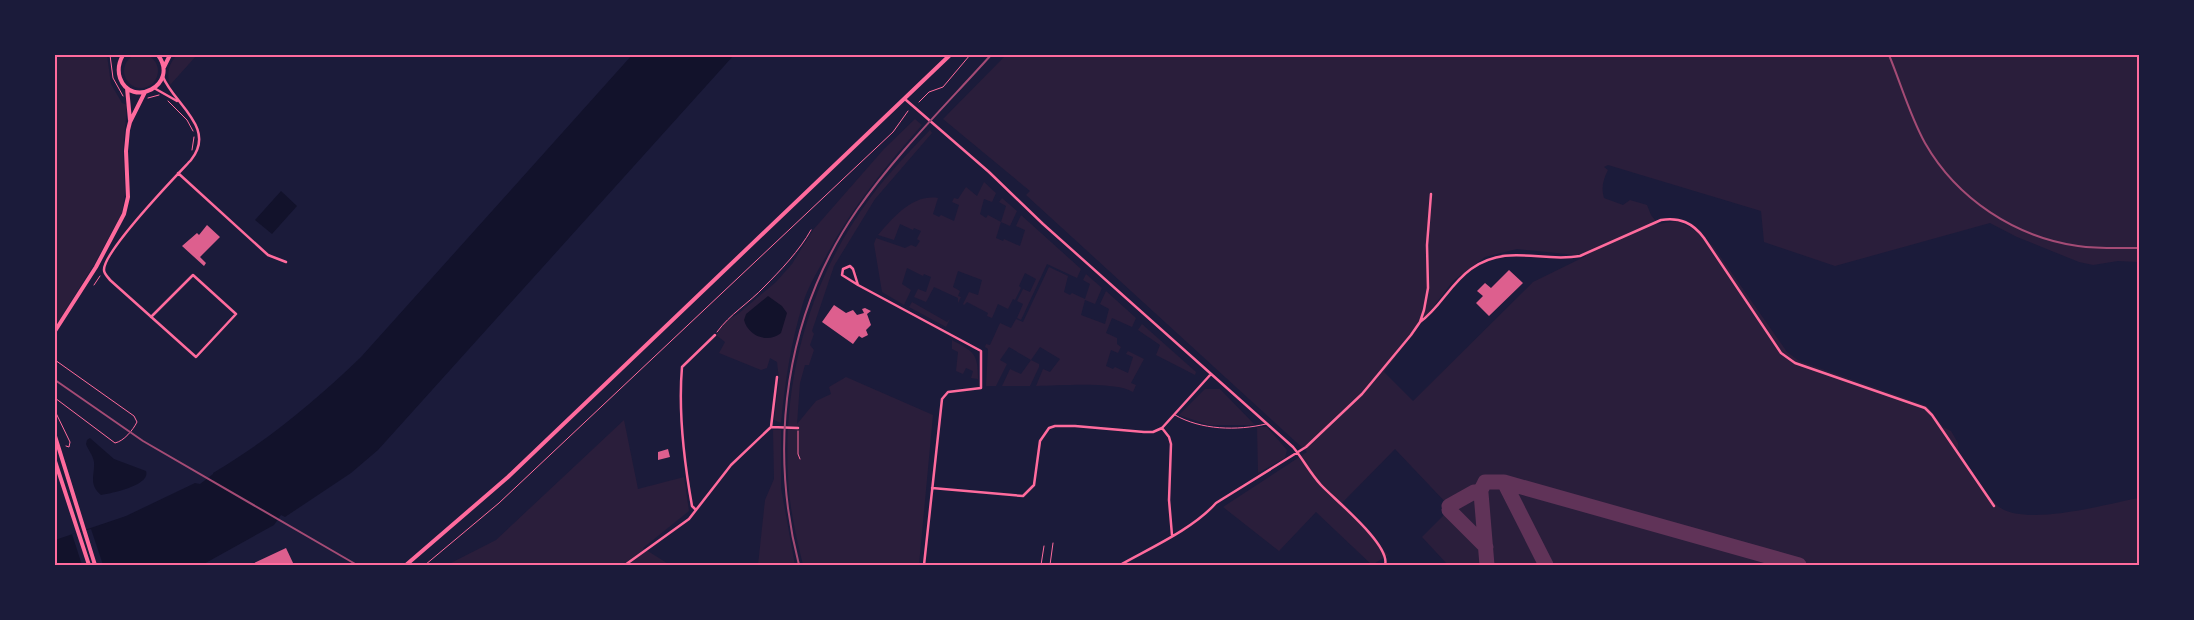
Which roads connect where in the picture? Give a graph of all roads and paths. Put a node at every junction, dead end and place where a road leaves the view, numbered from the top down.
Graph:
1 (117, 55) edge
2 (124, 55) edge
3 (158, 55) edge
4 (170, 55) edge
5 (950, 55) edge
6 (970, 55) edge
7 (120, 62) junction
8 (164, 68) junction
9 (163, 77) junction
10 (127, 88) junction
11 (154, 88) junction
12 (145, 92) junction
13 (160, 96) dead end
14 (164, 99) dead end
15 (146, 100) dead end
16 (906, 100) junction
17 (178, 102) junction
18 (919, 102) dead end
19 (908, 111) dead end
20 (130, 122) junction
21 (191, 160) junction
22 (178, 173) junction
23 (1432, 194) dead end
24 (811, 230) dead end
25 (286, 262) dead end
26 (104, 270) junction
27 (858, 285) junction
28 (94, 286) dead end
29 (151, 317) junction
30 (1420, 322) junction
31 (55, 331) edge
32 (715, 335) joint
33 (55, 360) edge
34 (1212, 374) junction
35 (777, 377) dead end
36 (55, 398) edge
37 (55, 411) edge
38 (1174, 415) junction
39 (1266, 424) junction
40 (771, 426) junction
41 (798, 428) joint
42 (1162, 428) junction
43 (55, 436) edge
44 (66, 446) dead end
45 (1298, 454) junction
46 (800, 459) dead end
47 (55, 461) edge
48 (55, 469) edge
49 (60, 476) junction
50 (932, 488) junction
51 (1994, 506) dead end
52 (696, 510) junction
53 (1172, 535) junction
54 (1053, 543) dead end
55 (1044, 546) dead end
56 (430, 561) junction
57 (1386, 563) edge
58 (89, 565) edge
59 (95, 565) edge
60 (406, 565) edge
61 (425, 565) edge
62 (429, 565) edge
63 (625, 565) edge
64 (924, 565) edge
65 (1041, 565) edge
66 (1050, 565) edge
67 (1120, 565) edge

1 - 7 main road
2 - 7 main road
3 - 8 main road
4 - 8 main road
5 - 16 main road
6 - 18 path
7 - 10 main road
8 - 9 main road
9 - 11 main road
9 - 17 street
10 - 12 main road
10 - 20 main road
11 - 12 main road
11 - 17 street
12 - 20 main road
13 - 15 path
14 - 21 path
16 - 34 street
16 - 60 main road
17 - 21 street
19 - 56 path
20 - 31 main road
21 - 22 street
22 - 25 street
22 - 26 street
23 - 30 street
24 - 32 path
26 - 28 path
26 - 29 street
27 - 27 street
27 - 50 street
29 - 29 street
30 - 45 street
30 - 51 street
32 - 52 street
33 - 36 path
34 - 38 street
34 - 39 street
35 - 40 street
37 - 44 path
38 - 39 lane
38 - 42 street
39 - 45 street
40 - 41 street
40 - 52 street
41 - 46 path
42 - 50 street
42 - 53 street
43 - 59 main road
45 - 53 street
45 - 57 street
47 - 49 main road
48 - 49 main road
49 - 58 main road
50 - 64 street
52 - 63 street
53 - 67 street
54 - 66 lane
55 - 65 lane
56 - 61 path
56 - 62 path

